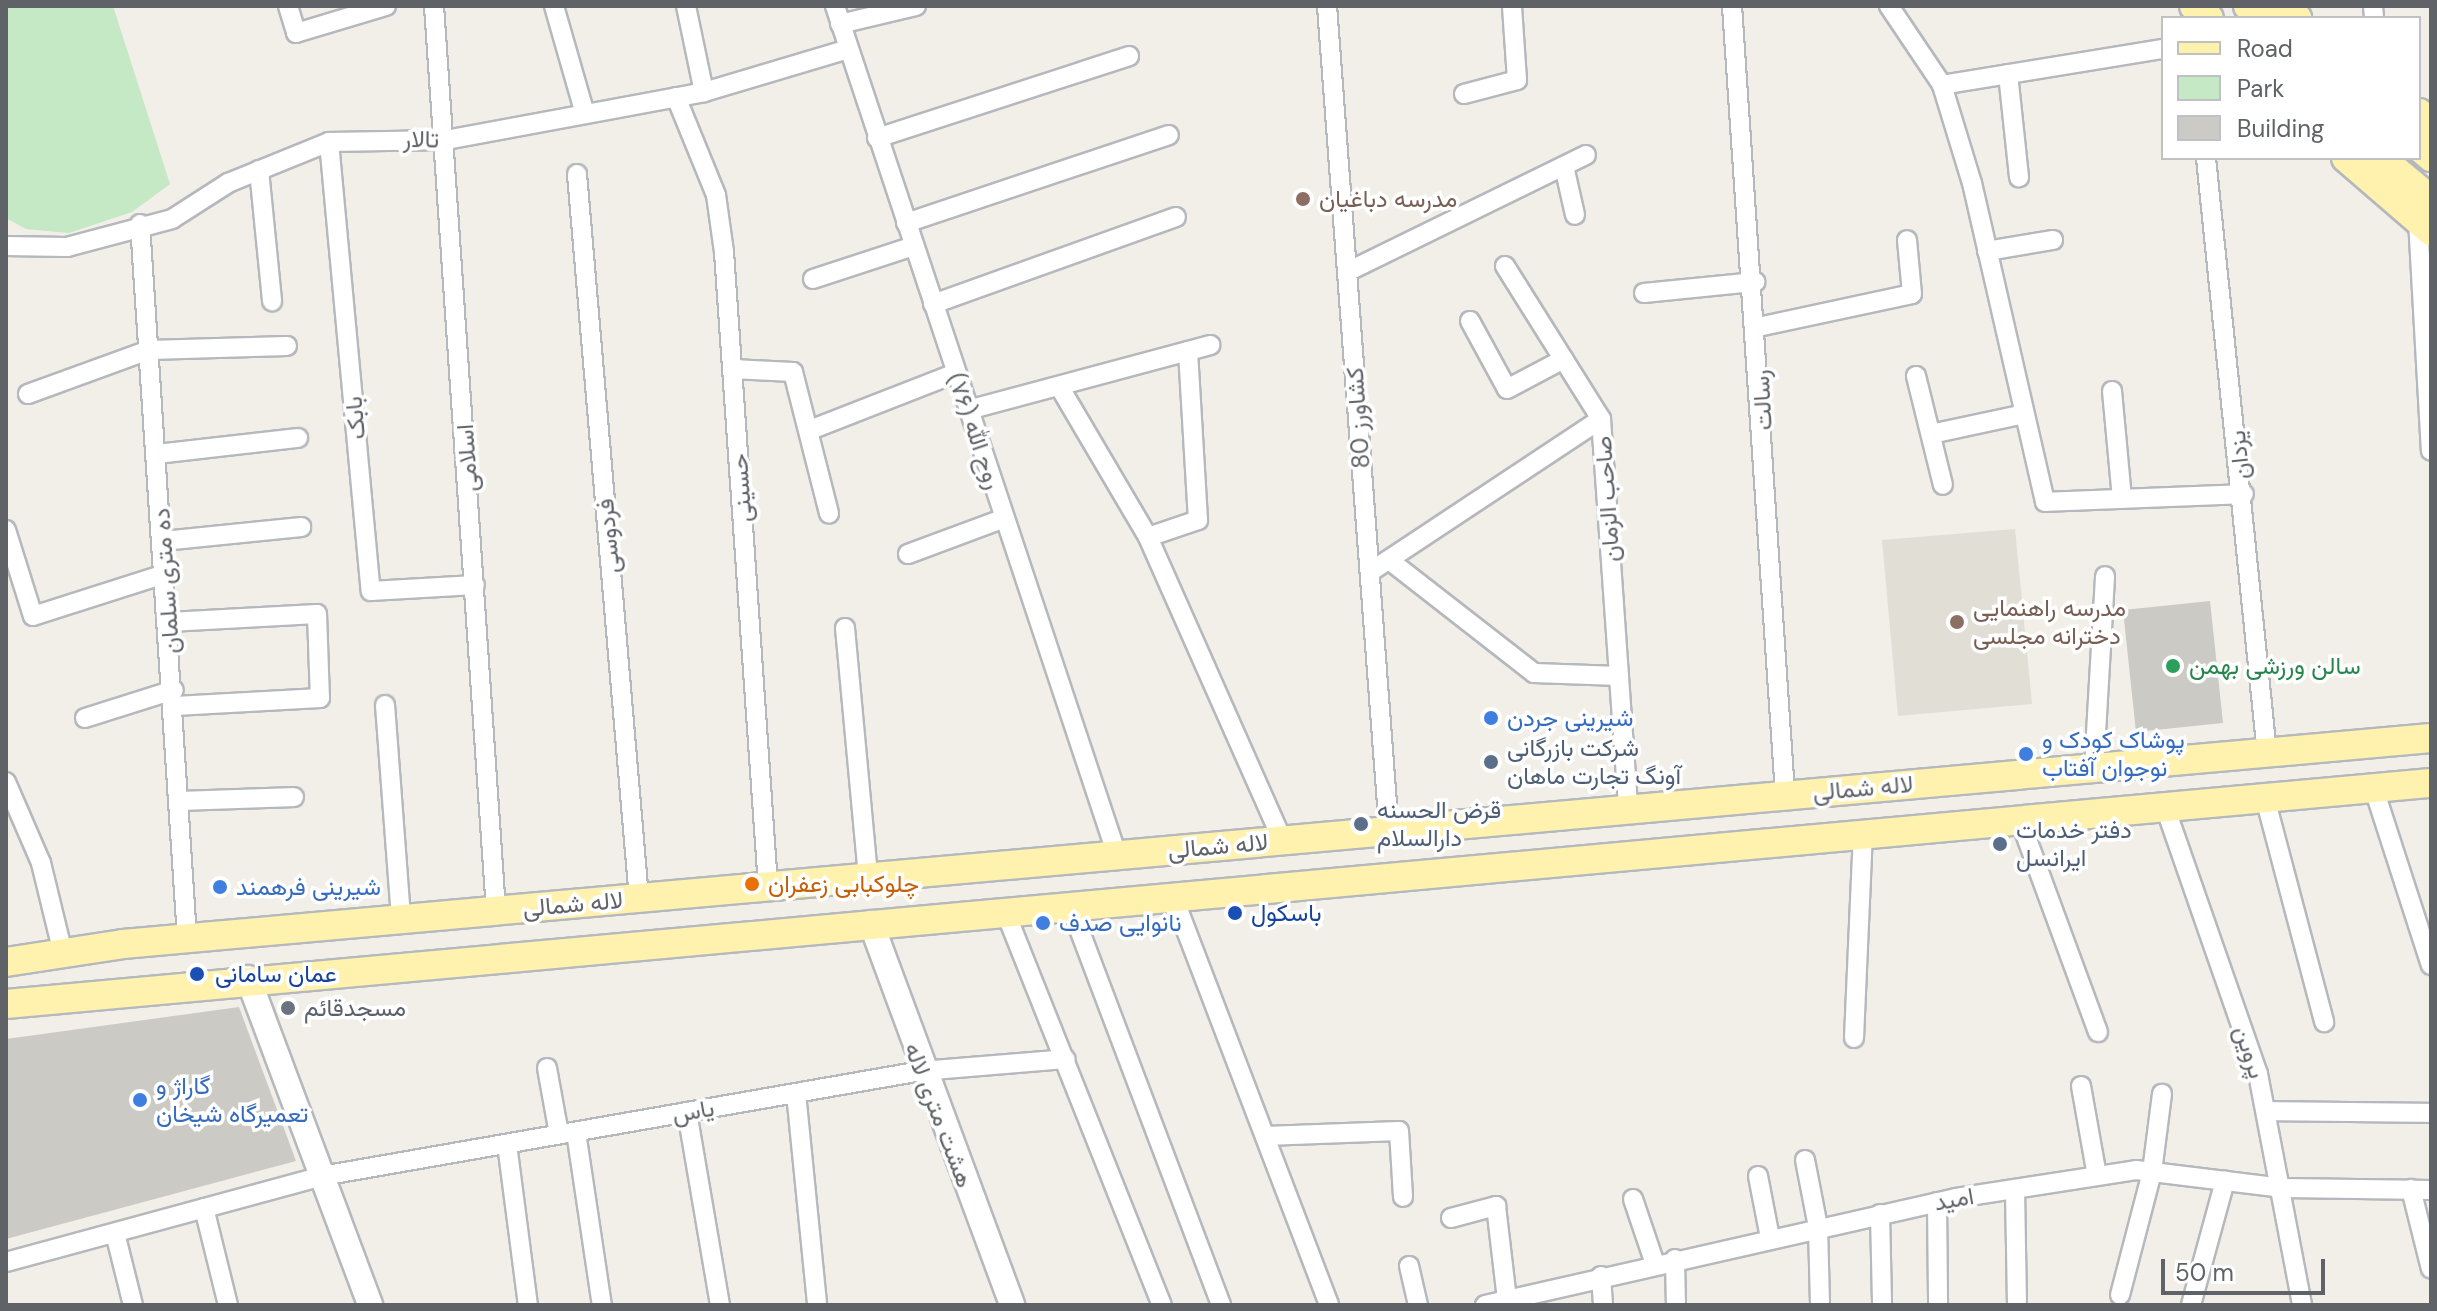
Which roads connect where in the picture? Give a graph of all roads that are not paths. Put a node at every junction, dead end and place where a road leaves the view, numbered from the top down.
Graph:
1 (288, 6) edge
2 (386, 6) edge
3 (434, 6) edge
4 (554, 6) edge
5 (686, 6) edge
6 (1327, 6) edge
7 (1512, 6) edge
8 (1732, 6) edge
9 (1889, 6) edge
10 (908, 7) edge
11 (838, 15) edge
12 (848, 49) junction
13 (2161, 49) edge
14 (1129, 56) dead end
15 (2008, 74) junction
16 (1942, 85) junction
17 (704, 92) junction
18 (1464, 94) dead end
19 (676, 97) junction
20 (585, 114) junction
21 (1169, 135) dead end
22 (877, 138) junction
23 (446, 140) junction
24 (329, 142) junction
25 (1586, 155) dead end
26 (2206, 160) edge
27 (2349, 160) edge
28 (2383, 160) edge
29 (1564, 166) junction
30 (259, 170) junction
31 (577, 174) dead end
32 (2019, 177) dead end
33 (1575, 215) dead end
34 (1176, 217) dead end
35 (2427, 217) edge
36 (906, 223) junction
37 (140, 224) junction
38 (1907, 240) dead end
39 (2053, 240) dead end
40 (6, 246) edge
41 (914, 246) junction
42 (1987, 251) junction
43 (1505, 266) dead end
44 (1347, 272) junction
45 (813, 279) dead end
46 (1755, 282) junction
47 (1644, 293) dead end
48 (272, 301) dead end
49 (933, 304) junction
50 (1470, 321) dead end
51 (1758, 327) junction
52 (1210, 345) dead end
53 (287, 346) dead end
54 (149, 350) junction
55 (1188, 351) junction
56 (1564, 359) junction
57 (732, 369) junction
58 (956, 373) junction
59 (1916, 376) dead end
60 (1059, 386) junction
61 (2112, 391) dead end
62 (28, 394) dead end
63 (968, 410) junction
64 (2024, 414) junction
65 (1601, 419) junction
66 (810, 430) junction
67 (1931, 434) junction
68 (298, 438) dead end
69 (2431, 451) edge
70 (157, 454) junction
71 (1943, 485) dead end
72 (2244, 494) junction
73 (2122, 499) junction
74 (829, 513) dead end
75 (1005, 518) junction
76 (301, 527) dead end
77 (6, 530) edge
78 (1148, 537) junction
79 (163, 541) junction
80 (908, 554) dead end
81 (1389, 560) junction
82 (1370, 572) junction
83 (165, 574) junction
84 (2105, 576) dead end
85 (475, 585) junction
86 (169, 622) junction
87 (845, 628) dead end
88 (1619, 676) junction
89 (175, 698) junction
90 (385, 705) dead end
91 (85, 718) dead end
92 (2431, 738) edge
93 (2267, 753) junction
94 (2094, 768) junction
95 (1966, 779) junction
96 (6, 782) edge
97 (2431, 783) edge
98 (2374, 789) junction
99 (1785, 794) junction
100 (294, 797) dead end
101 (2265, 798) junction
102 (181, 801) junction
103 (2165, 807) junction
104 (1628, 808) junction
105 (2020, 820) junction
106 (1969, 825) junction
107 (1389, 831) junction
108 (1863, 834) junction
109 (1283, 841) junction
110 (1117, 855) junction
111 (868, 878) junction
112 (768, 886) junction
113 (700, 893) junction
114 (1173, 896) junction
115 (639, 898) junction
116 (583, 903) junction
117 (1070, 905) junction
118 (496, 911) junction
119 (1005, 911) junction
120 (401, 919) junction
121 (871, 923) junction
122 (187, 938) junction
123 (679, 940) junction
124 (560, 951) junction
125 (63, 953) junction
126 (6, 962) edge
127 (2431, 965) edge
128 (248, 978) junction
129 (6, 1004) edge
130 (2324, 1022) dead end
131 (2098, 1032) dead end
132 (1854, 1038) dead end
133 (1066, 1059) junction
134 (547, 1068) dead end
135 (921, 1071) junction
136 (2081, 1086) dead end
137 (796, 1093) junction
138 (2162, 1094) dead end
139 (2267, 1111) junction
140 (687, 1112) junction
141 (2431, 1113) edge
142 (568, 1133) junction
143 (1265, 1136) junction
144 (507, 1144) junction
145 (1805, 1160) dead end
146 (2152, 1172) junction
147 (322, 1176) junction
148 (1758, 1176) dead end
149 (2097, 1176) junction
150 (2225, 1181) junction
151 (2283, 1188) junction
152 (2411, 1189) junction
153 (2015, 1190) junction
154 (2431, 1190) edge
155 (1403, 1197) dead end
156 (1633, 1199) dead end
157 (1937, 1202) junction
158 (204, 1208) junction
159 (1880, 1214) junction
160 (1451, 1218) dead end
161 (1818, 1227) junction
162 (115, 1233) junction
163 (1770, 1238) junction
164 (1675, 1259) junction
165 (6, 1262) edge
166 (1655, 1264) junction
167 (1409, 1266) dead end
168 (2431, 1269) edge
169 (1601, 1276) junction
170 (2120, 1295) dead end
171 (1507, 1299) junction
172 (133, 1305) edge
173 (228, 1305) edge
174 (370, 1305) edge
175 (528, 1305) edge
176 (602, 1305) edge
177 (720, 1305) edge
178 (817, 1305) edge
179 (1012, 1305) edge
180 (1162, 1305) edge
181 (1221, 1305) edge
182 (1329, 1305) edge
183 (1418, 1305) edge
184 (1485, 1305) edge
185 (1603, 1305) edge
186 (1676, 1305) edge
187 (1820, 1305) edge
188 (1882, 1305) edge
189 (1938, 1305) edge
190 (2017, 1305) edge
191 (2191, 1305) edge
192 (2302, 1305) edge

1 - 2 street
3 - 23 street, اسلامی
4 - 20 street
5 - 17 street
6 - 44 street, کشاورز 80
7 - 18 street
8 - 46 street, رسالت
9 - 16 street
10 - 11 street
11 - 12 street, روح الله (۷۶)
12 - 17 street, تالار
12 - 22 street, روح الله (۷۶)
13 - 15 street
14 - 22 street
15 - 16 street
15 - 32 street
16 - 42 street
17 - 19 street, تالار
19 - 20 street, تالار
19 - 57 street, حسینی
20 - 23 street, تالار
21 - 36 street
22 - 36 street, روح الله (۷۶)
23 - 24 street, تالار
23 - 85 street, اسلامی
24 - 30 street, تالار
24 - 85 street, بابک
25 - 29 street
26 - 72 street, یزدان
27 - 35 main road
28 - 35 main road
29 - 33 street
29 - 44 street
30 - 37 street, تالار
30 - 48 street
31 - 115 street, فردوسی
34 - 49 street
35 - 69 street
36 - 41 street, روح الله (۷۶)
37 - 40 street, تالار
37 - 54 street, ده متری سلمان
38 - 51 street
39 - 42 street
41 - 45 street
41 - 49 street, روح الله (۷۶)
42 - 64 street
43 - 56 street
44 - 82 street, کشاورز 80
46 - 47 street
46 - 51 street, رسالت
49 - 58 street, روح الله (۷۶)
50 - 56 street
51 - 99 street, رسالت
52 - 55 street
53 - 54 street
54 - 62 street
54 - 70 street, ده متری سلمان
55 - 60 street
55 - 78 street
56 - 65 street
57 - 66 street
57 - 112 street, حسینی
58 - 63 street, روح الله (۷۶)
58 - 66 street
59 - 67 street
60 - 63 street
60 - 78 street
61 - 73 street
63 - 75 street, روح الله (۷۶)
64 - 67 street
64 - 73 street
65 - 81 street, صاحب الزمان
65 - 88 street, صاحب الزمان
66 - 74 street
67 - 71 street
68 - 70 street
70 - 79 street, ده متری سلمان
72 - 73 street
72 - 93 street, یزدان
75 - 80 street
75 - 110 street, روح الله (۷۶)
76 - 79 street
77 - 83 street
78 - 109 street
79 - 83 street, ده متری سلمان
81 - 82 street, صاحب الزمان
81 - 88 street
82 - 107 street, کشاورز 80
83 - 86 street, ده متری سلمان
84 - 94 street
85 - 118 street, اسلامی
86 - 89 street, ده متری سلمان
86 - 89 street
87 - 111 street
88 - 104 street, صاحب الزمان
89 - 91 street
89 - 102 street, ده متری سلمان
90 - 120 street
92 - 93 main road, لاله شمالی
93 - 94 main road, لاله شمالی
94 - 95 main road, لاله شمالی
95 - 99 main road, لاله شمالی
95 - 106 main road
96 - 125 street
97 - 98 main road, لاله شمالی
98 - 101 main road, لاله شمالی
98 - 127 street
99 - 104 main road, لاله شمالی
100 - 102 street
101 - 103 main road, لاله شمالی
101 - 130 street
102 - 122 street, ده متری سلمان
103 - 105 main road, لاله شمالی
103 - 139 street, پروین
104 - 107 main road, لاله شمالی
105 - 106 main road, لاله شمالی
105 - 131 street
106 - 108 main road, لاله شمالی
107 - 109 main road, لاله شمالی
108 - 114 main road, لاله شمالی
108 - 132 street
109 - 110 main road, لاله شمالی
110 - 111 main road, لاله شمالی
111 - 112 main road, لاله شمالی
112 - 113 main road, لاله شمالی
113 - 115 main road, لاله شمالی
113 - 123 main road
114 - 117 main road, لاله شمالی
114 - 143 street
115 - 116 main road, لاله شمالی
116 - 118 main road, لاله شمالی
116 - 124 main road
117 - 119 main road, لاله شمالی
117 - 181 street
118 - 120 main road, لاله شمالی
119 - 121 main road, لاله شمالی
119 - 133 street
120 - 122 main road, لاله شمالی
121 - 123 main road, لاله شمالی
121 - 135 street, هشت متری لاله
122 - 125 main road, لاله شمالی
123 - 124 main road, لاله شمالی
124 - 128 main road, لاله شمالی
125 - 126 main road, لاله شمالی
128 - 129 main road, لاله شمالی
128 - 147 street
133 - 135 street, یاس
133 - 180 street
134 - 142 street
135 - 137 street, یاس
135 - 179 street, هشت متری لاله
136 - 149 street
137 - 140 street, یاس
137 - 178 street
138 - 146 street
139 - 141 street
139 - 151 street, پروین
140 - 142 street, یاس
140 - 177 street
142 - 144 street, یاس
142 - 176 street
143 - 155 street
143 - 182 street
144 - 147 street, یاس
144 - 175 street
145 - 161 street
146 - 149 street, امید
146 - 150 street, امید
146 - 170 street
147 - 158 street, یاس
147 - 174 street
148 - 163 street
149 - 153 street, امید
150 - 151 street, امید
150 - 191 street
151 - 152 street, امید
151 - 192 street, پروین
152 - 154 street, امید
152 - 168 street
153 - 157 street, امید
153 - 190 street
156 - 166 street
157 - 159 street, امید
157 - 189 street
158 - 162 street, یاس
158 - 173 street
159 - 161 street, امید
159 - 188 street
160 - 171 street
161 - 163 street, امید
161 - 187 street
162 - 165 street, یاس
162 - 172 street
163 - 164 street, امید
164 - 166 street, امید
164 - 186 street
166 - 169 street, امید
167 - 183 street
169 - 171 street, امید
169 - 185 street
171 - 184 street, امید

